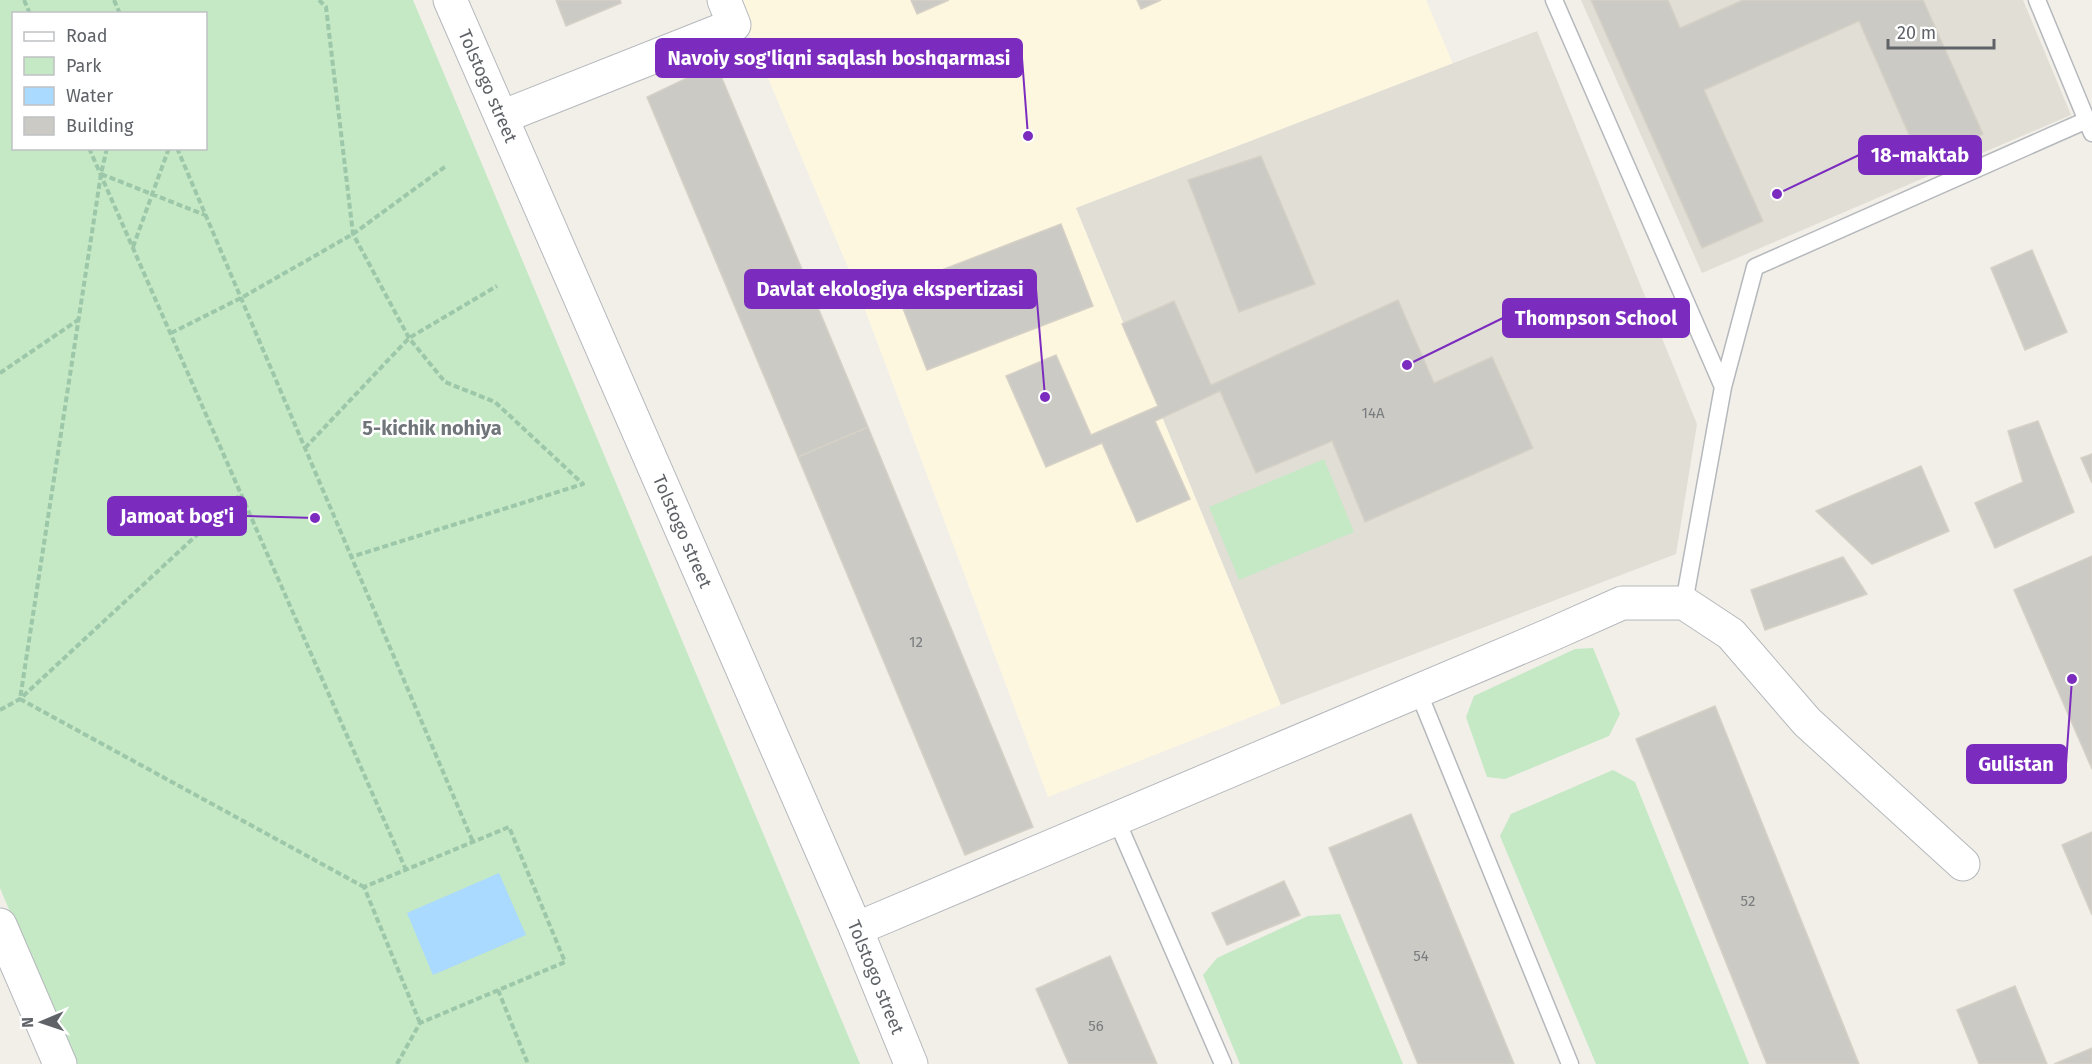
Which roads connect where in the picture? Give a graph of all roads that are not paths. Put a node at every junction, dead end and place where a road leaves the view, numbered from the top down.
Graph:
1 (450, 0) edge
2 (724, 0) edge
3 (1554, 0) edge
4 (2037, 0) edge
5 (502, 117) junction
6 (2089, 127) edge
7 (1723, 387) junction
8 (1684, 603) junction
9 (1418, 691) junction
10 (1116, 819) junction
11 (1963, 864) dead end
12 (0, 925) edge
13 (856, 929) junction
14 (60, 1064) edge
15 (911, 1064) edge
16 (1223, 1064) edge
17 (1570, 1064) edge

1 - 5 street, Tolstogo street
2 - 5 street
3 - 7 lane
4 - 6 lane
5 - 13 street, Tolstogo street
6 - 7 lane
7 - 8 lane
8 - 9 street
8 - 11 street
9 - 10 street
9 - 17 lane
10 - 13 street
10 - 16 lane
12 - 14 street
13 - 15 street, Tolstogo street

